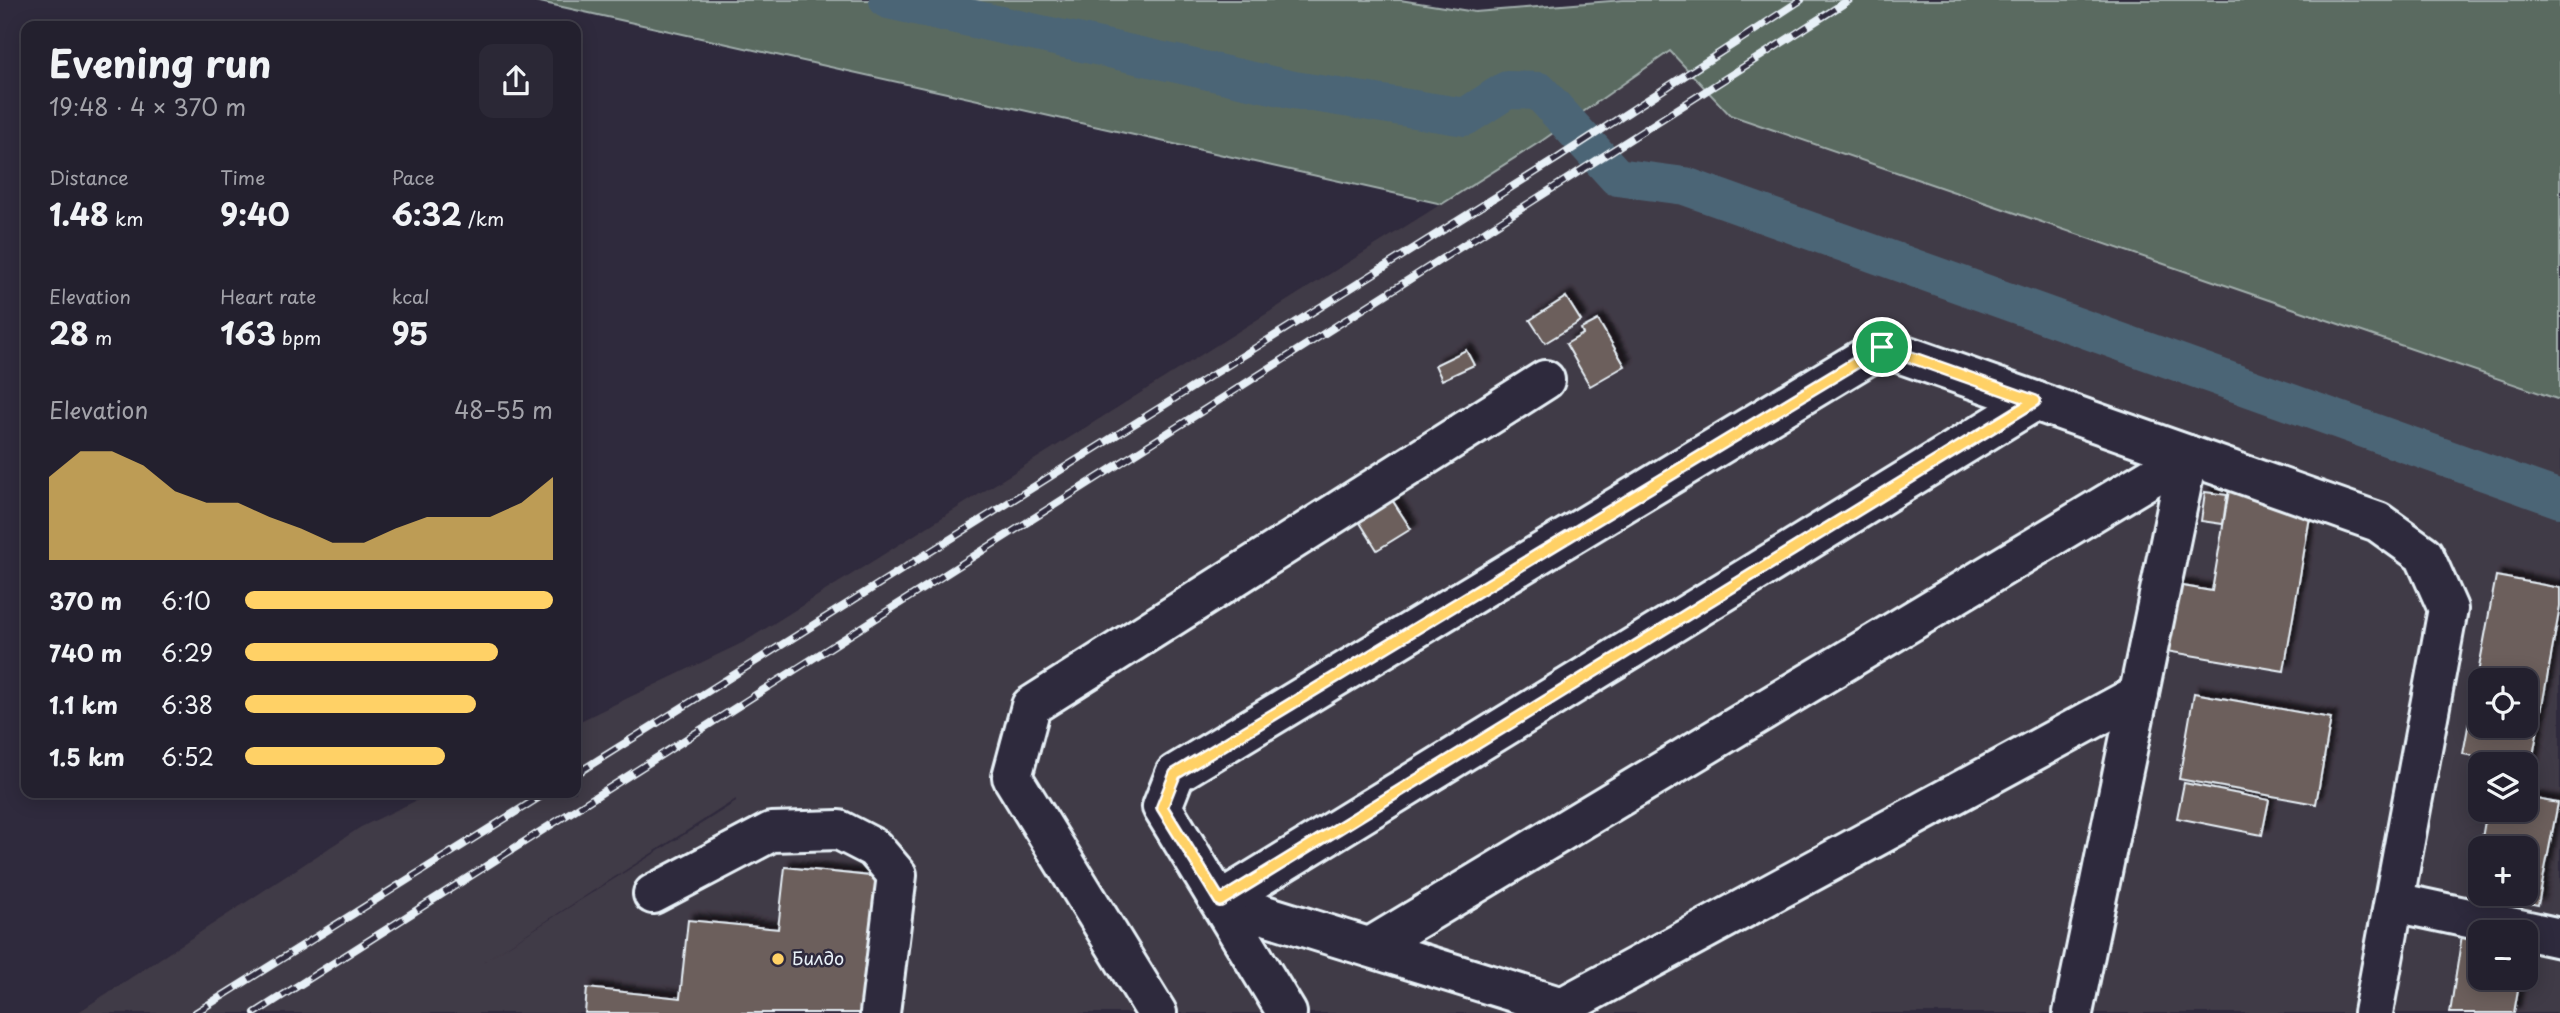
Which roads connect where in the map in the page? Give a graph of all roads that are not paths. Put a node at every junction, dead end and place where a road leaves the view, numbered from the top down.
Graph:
1 (1545, 380) dead end
2 (2035, 401) junction
3 (2188, 455) junction
4 (2138, 694) junction
5 (653, 894) dead end
6 (1220, 901) junction
7 (2395, 902) junction
8 (2560, 938) edge
9 (1370, 947) junction
10 (1569, 1011) edge
11 (880, 1013) edge
12 (1157, 1013) edge
13 (1287, 1013) edge
14 (2073, 1013) edge
15 (2374, 1013) edge

1 - 12 lane
2 - 3 lane
2 - 6 lane
2 - 6 lane
3 - 4 lane
3 - 7 lane
3 - 9 lane
4 - 10 lane
4 - 14 lane
5 - 11 lane
6 - 9 lane
6 - 13 lane
7 - 8 lane
7 - 15 lane
9 - 10 lane

